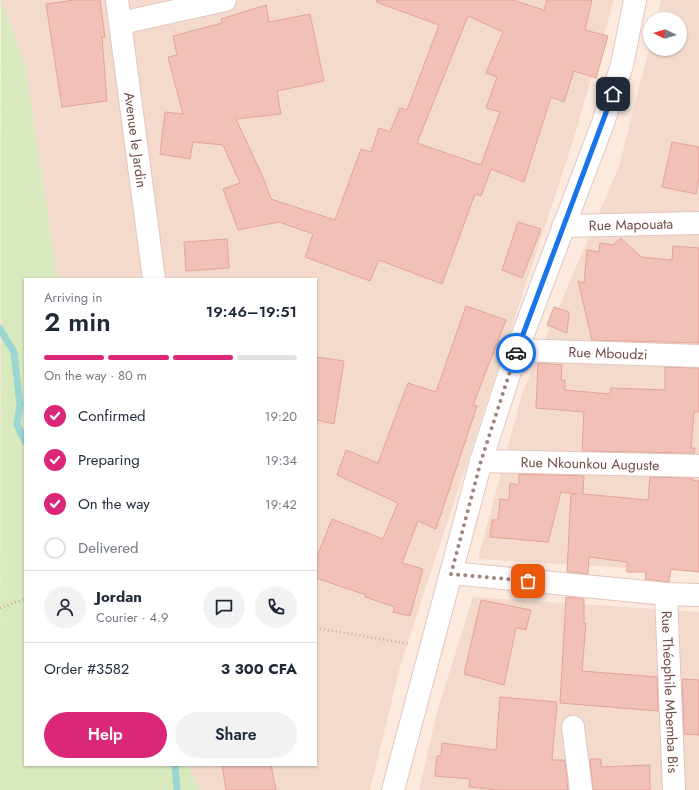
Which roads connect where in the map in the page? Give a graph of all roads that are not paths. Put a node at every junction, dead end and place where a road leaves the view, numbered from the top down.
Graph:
1 (117, 0) edge
2 (225, 0) edge
3 (635, 0) edge
4 (121, 23) junction
5 (699, 223) edge
6 (563, 226) junction
7 (154, 278) edge
8 (517, 350) junction
9 (699, 356) edge
10 (481, 461) junction
11 (699, 466) edge
12 (451, 574) junction
13 (666, 594) junction
14 (699, 595) edge
15 (573, 727) dead end
16 (393, 790) edge
17 (581, 790) edge
18 (674, 790) edge

1 - 4 street, Avenue le Jardin
2 - 4 street
3 - 6 street
4 - 7 street, Avenue le Jardin
5 - 6 street, Rue Mapouata
6 - 8 street
8 - 9 street, Rue Mboudzi
8 - 10 street
10 - 11 street, Rue Nkounkou Auguste
10 - 12 street
12 - 13 street
12 - 16 street
13 - 14 street
13 - 18 street, Rue Théophile Mbemba Bis
15 - 17 street

